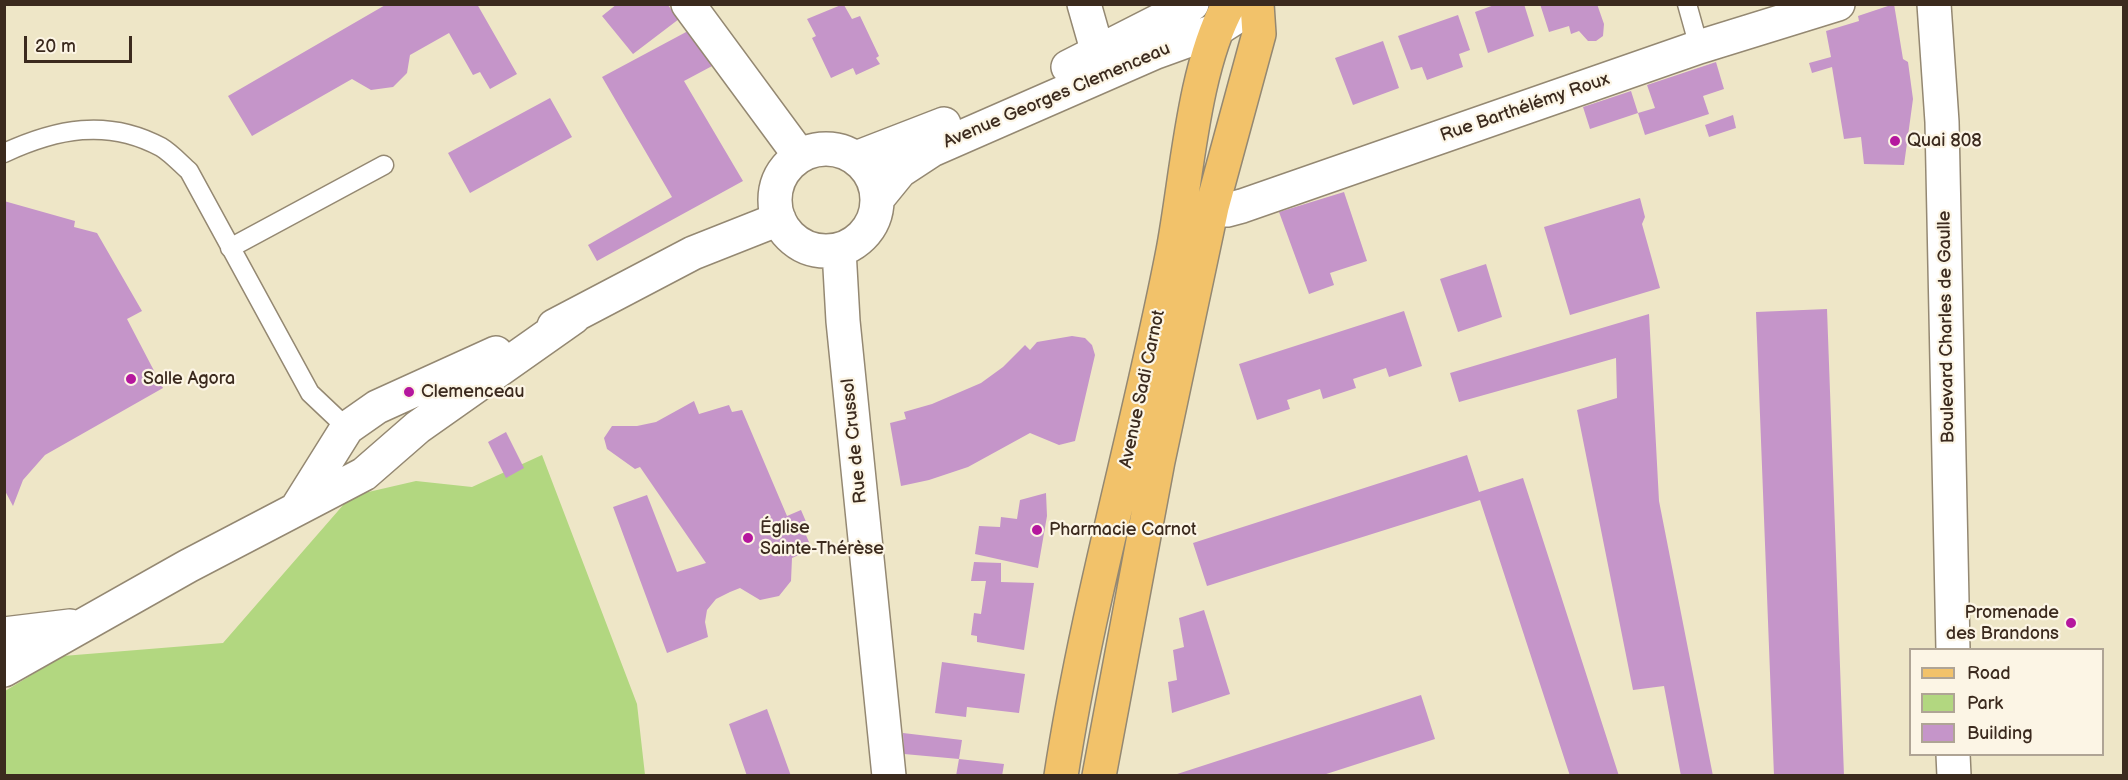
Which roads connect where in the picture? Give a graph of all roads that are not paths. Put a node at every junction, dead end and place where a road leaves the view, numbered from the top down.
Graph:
1 (688, 4) edge
2 (1084, 4) edge
3 (1192, 4) edge
4 (1242, 4) edge
5 (1257, 4) edge
6 (1687, 4) edge
7 (1838, 4) edge
8 (1934, 4) edge
9 (1210, 26) edge
10 (1699, 47) junction
11 (1098, 53) junction
12 (4, 153) edge
13 (800, 156) junction
14 (856, 158) junction
15 (384, 165) dead end
16 (878, 198) junction
17 (1212, 207) junction
18 (779, 219) junction
19 (230, 248) junction
20 (838, 250) junction
21 (574, 317) junction
22 (347, 428) junction
23 (297, 508) junction
24 (84, 624) junction
25 (4, 634) edge
26 (1953, 648) edge
27 (4, 670) edge
28 (1953, 756) edge
29 (889, 776) edge
30 (1062, 776) edge
31 (1099, 776) edge
32 (1953, 776) edge

1 - 13 street
2 - 11 street
3 - 11 street, Avenue Georges Clemenceau
4 - 9 street, Avenue Georges Clemenceau
5 - 17 main road, Avenue Sadi Carnot
6 - 10 lane
7 - 10 street, Rue Barthélémy Roux
8 - 26 street, Boulevard Charles de Gaulle
9 - 16 street, Avenue Georges Clemenceau
9 - 30 main road, Avenue Sadi Carnot
10 - 17 street, Rue Barthélémy Roux
11 - 14 street, Avenue Georges Clemenceau
12 - 19 lane
13 - 14 street
13 - 18 street
14 - 16 street
15 - 19 lane
16 - 20 street
17 - 31 main road, Avenue Sadi Carnot
18 - 20 street
18 - 21 street
19 - 22 lane
20 - 29 street, Rue de Crussol
21 - 22 street
21 - 23 street
22 - 23 street
23 - 24 street
24 - 25 street
24 - 27 street
28 - 32 street

